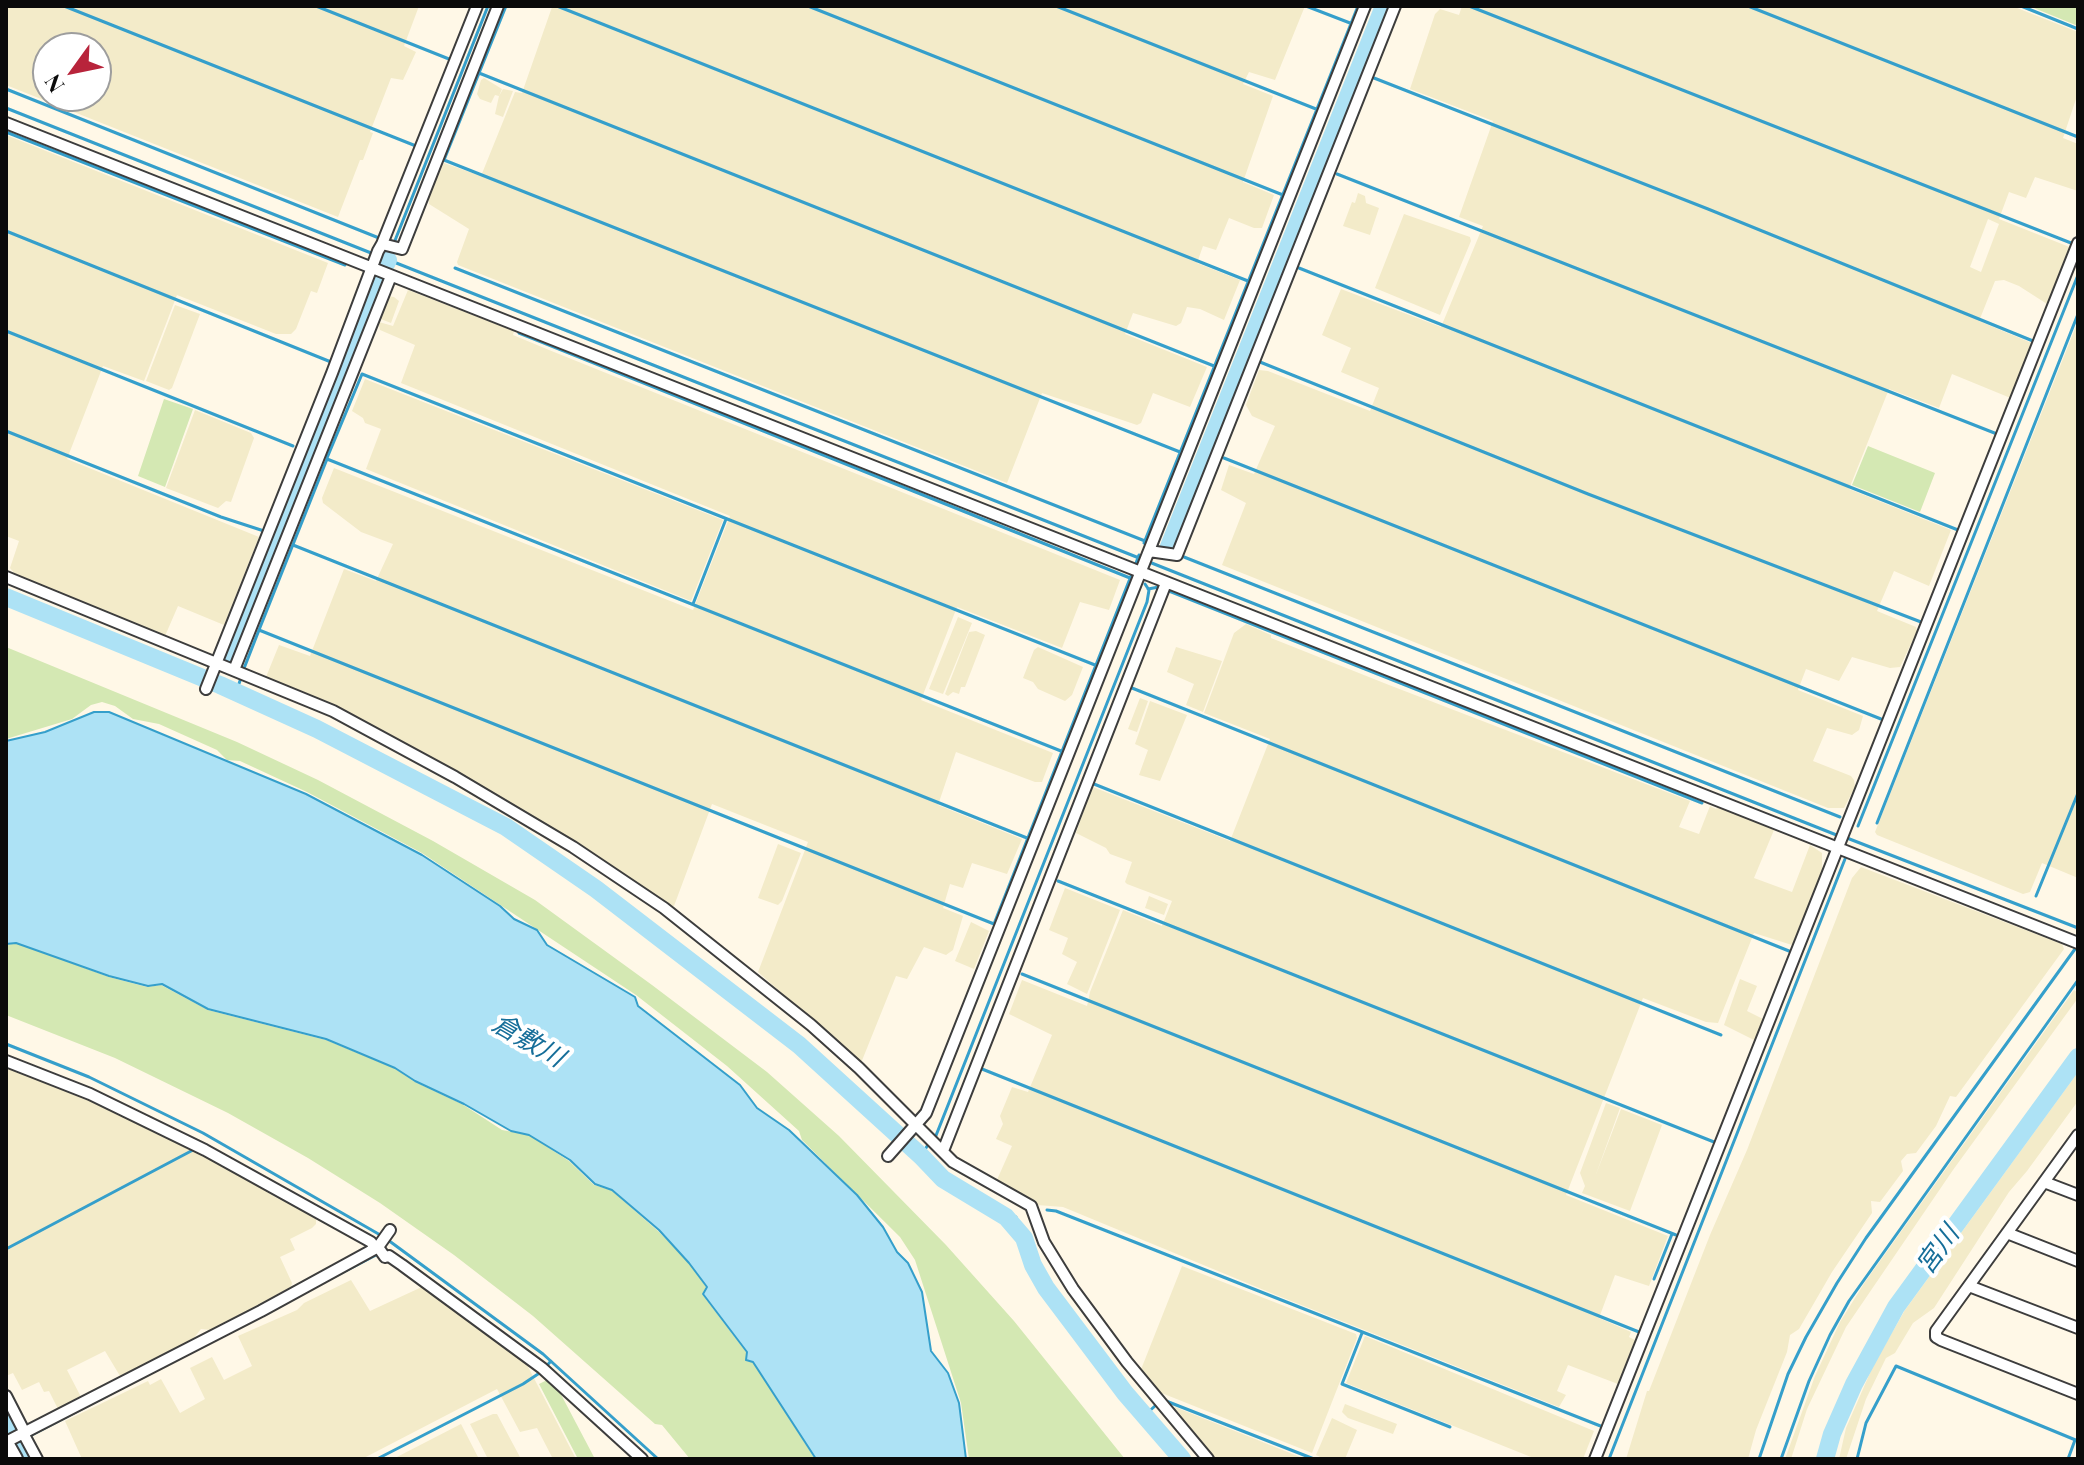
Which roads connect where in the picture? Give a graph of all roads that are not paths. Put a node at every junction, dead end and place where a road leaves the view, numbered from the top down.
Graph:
1 (477, 6) edge
2 (498, 6) edge
3 (1365, 6) edge
4 (1395, 6) edge
5 (6, 123) edge
6 (2078, 243) edge
7 (376, 256) junction
8 (391, 276) junction
9 (1145, 562) junction
10 (6, 577) edge
11 (1166, 583) junction
12 (214, 668) junction
13 (239, 673) junction
14 (206, 689) dead end
15 (1840, 841) junction
16 (2078, 943) edge
17 (6, 1061) edge
18 (914, 1127) junction
19 (2078, 1135) edge
20 (936, 1144) junction
21 (891, 1152) dead end
22 (2044, 1182) junction
23 (2078, 1195) edge
24 (2007, 1233) junction
25 (383, 1244) junction
26 (2078, 1261) edge
27 (1969, 1286) junction
28 (2078, 1328) edge
29 (2078, 1394) edge
30 (6, 1396) edge
31 (18, 1438) edge
32 (15, 1459) edge
33 (37, 1459) edge
34 (642, 1459) edge
35 (1208, 1459) edge
36 (1595, 1459) edge

1 - 7 street
2 - 7 street
3 - 9 street
4 - 9 street
5 - 7 street
6 - 15 street
7 - 8 street
7 - 12 street
8 - 9 street
8 - 13 street
9 - 11 street
9 - 18 street
10 - 12 street
11 - 15 street
11 - 20 street
12 - 13 street
12 - 14 street
13 - 18 street
15 - 16 street
15 - 36 street
17 - 25 street
18 - 20 street
18 - 21 street
19 - 22 street
20 - 35 street
22 - 23 street
22 - 24 street
24 - 26 street
24 - 27 street
25 - 31 street
25 - 34 street
27 - 28 street
27 - 29 street
30 - 31 street
31 - 32 street
31 - 33 street

